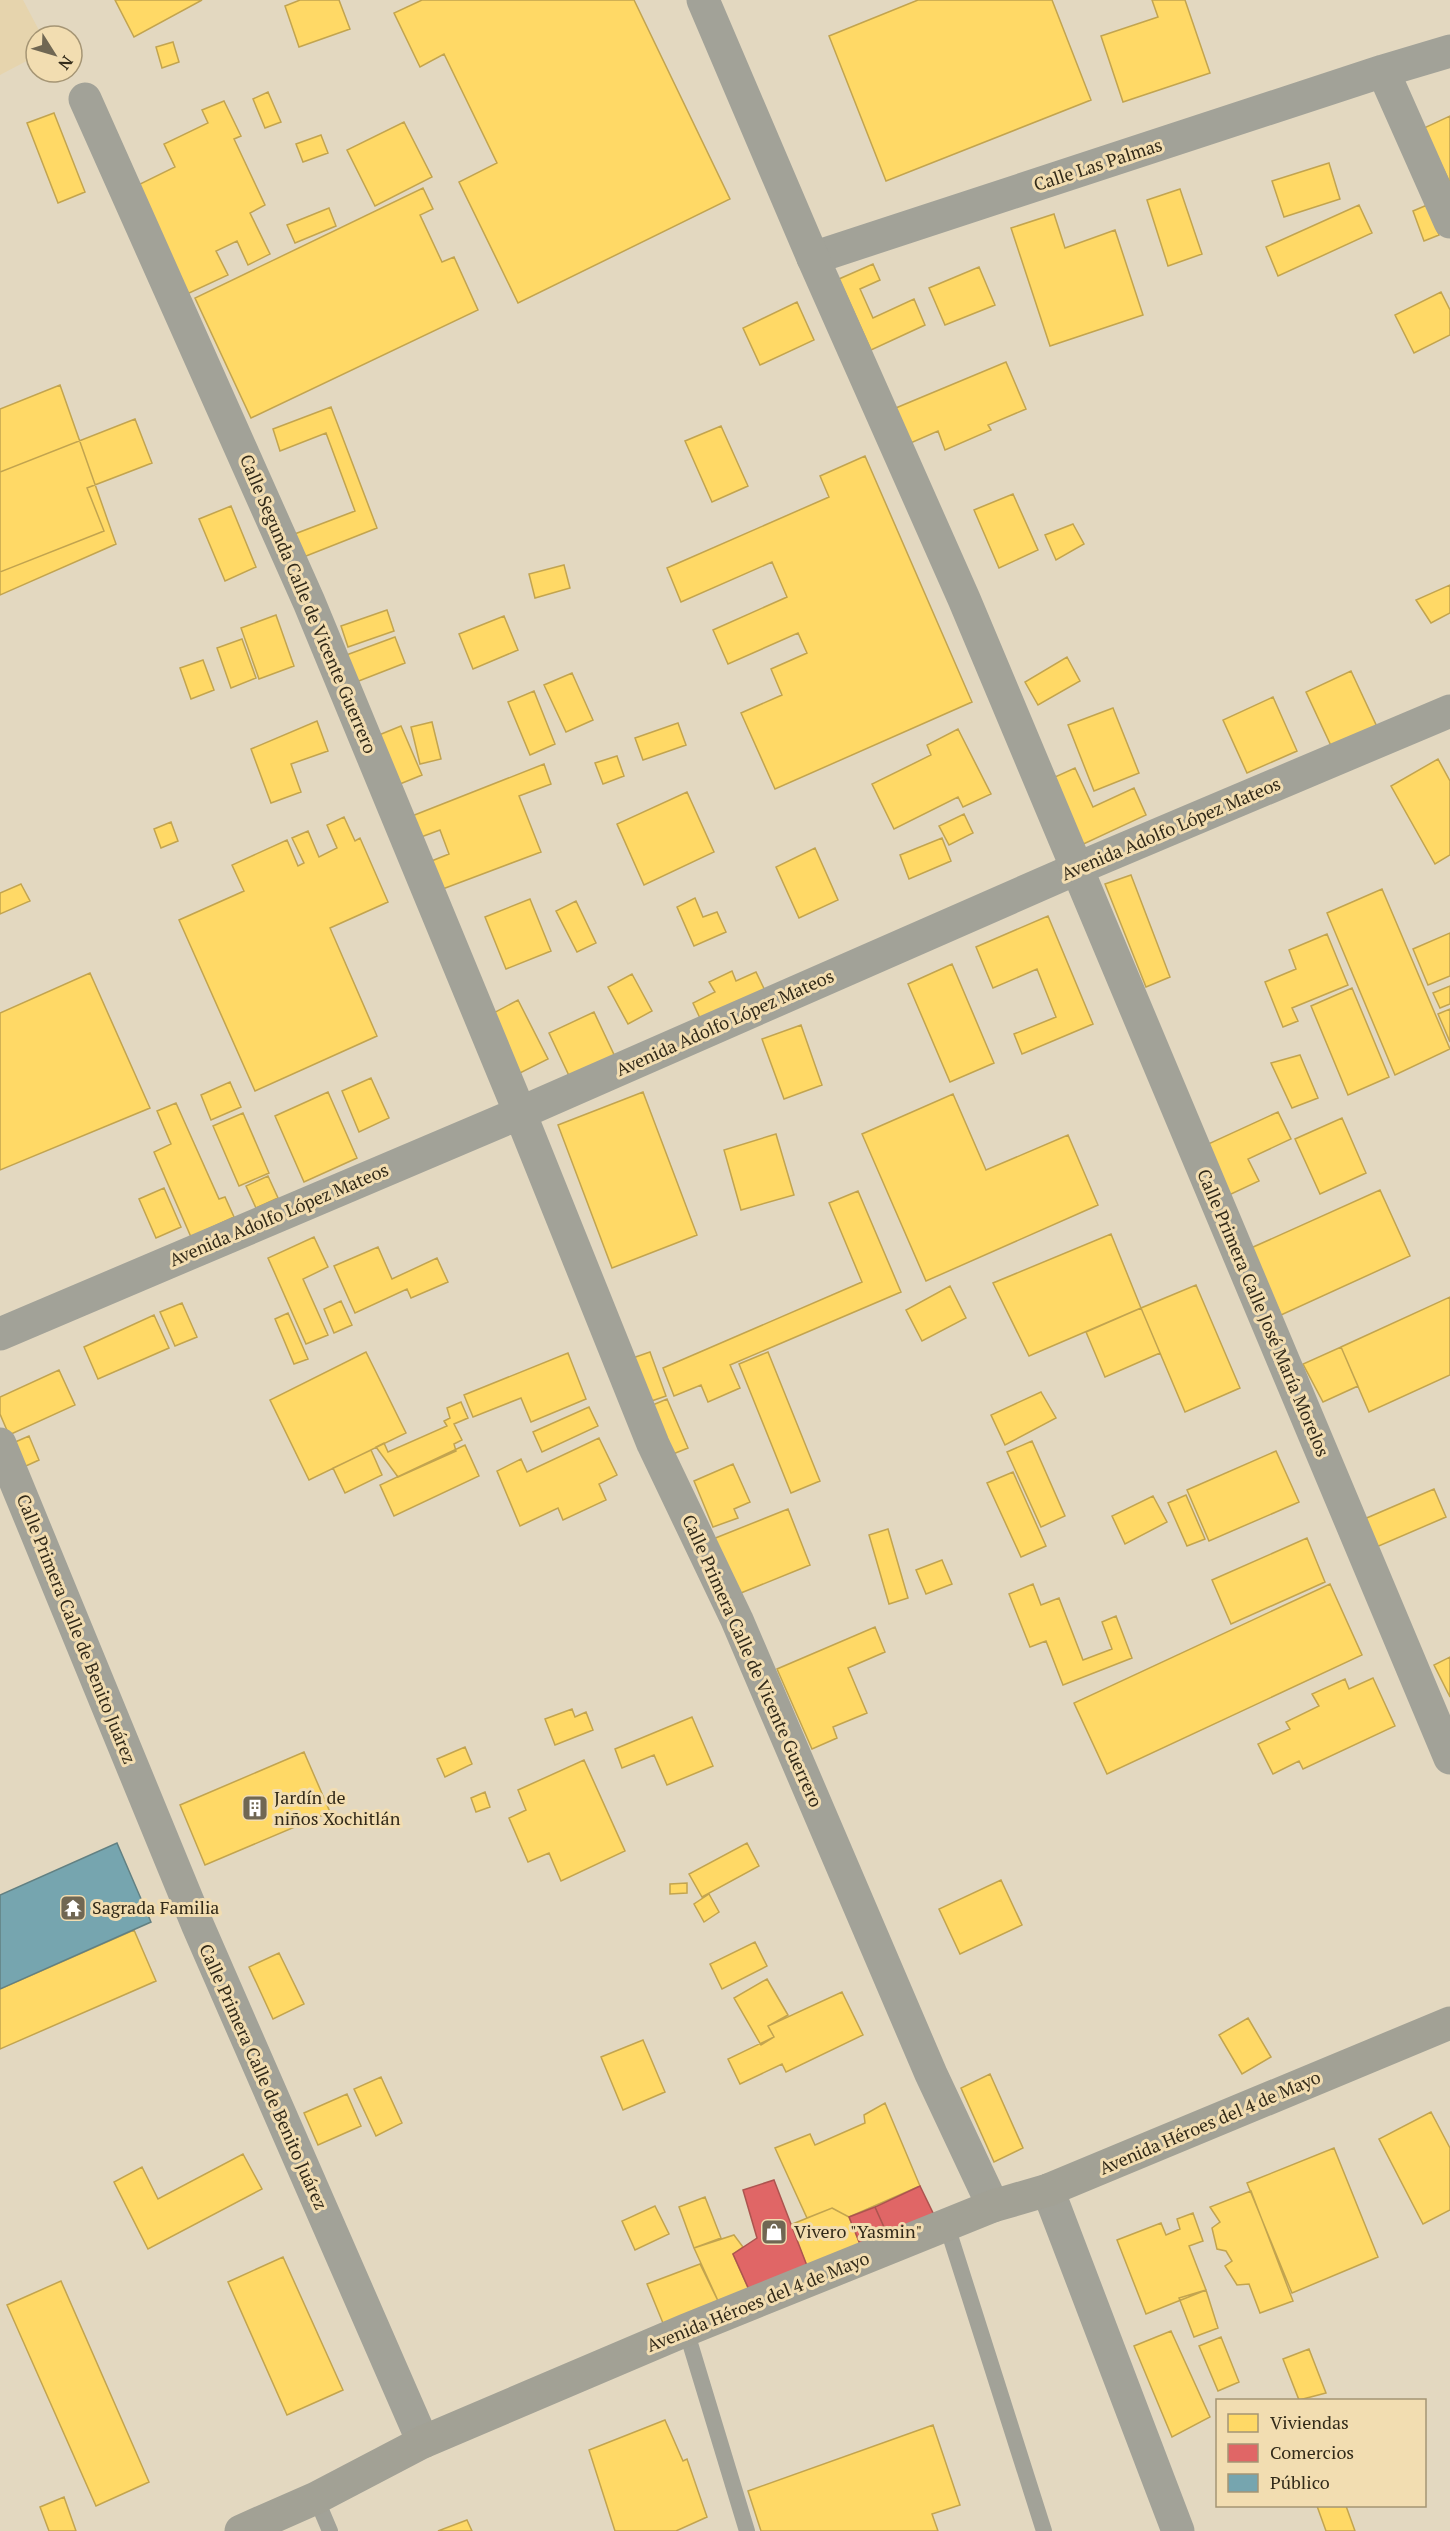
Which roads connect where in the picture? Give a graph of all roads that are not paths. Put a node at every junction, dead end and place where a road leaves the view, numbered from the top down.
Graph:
1 (703, 0) edge
2 (1450, 51) edge
3 (1383, 71) junction
4 (85, 99) dead end
5 (1450, 222) edge
6 (813, 258) junction
7 (1450, 711) edge
8 (1076, 869) junction
9 (520, 1113) junction
10 (0, 1334) edge
11 (0, 1443) edge
12 (1450, 1758) edge
13 (1450, 2023) edge
14 (1048, 2190) junction
15 (993, 2206) junction
16 (947, 2226) junction
17 (686, 2330) junction
18 (423, 2442) junction
19 (316, 2498) junction
20 (241, 2531) edge
21 (330, 2531) edge
22 (747, 2531) edge
23 (1044, 2531) edge
24 (1178, 2531) edge

1 - 6 street, Calle Primera Calle José María Morelos
2 - 3 street, Calle Las Palmas
3 - 5 street
3 - 6 street, Calle Las Palmas
4 - 9 street, Calle Segunda Calle de Vicente Guerrero
6 - 8 street, Calle Primera Calle José María Morelos
7 - 8 street, Avenida Adolfo López Mateos
8 - 9 street, Avenida Adolfo López Mateos
8 - 12 street, Calle Primera Calle José María Morelos
9 - 10 street, Avenida Adolfo López Mateos
9 - 15 street, Calle Primera Calle de Vicente Guerrero
11 - 18 street, Calle Primera Calle de Benito Juárez
13 - 14 main road, Avenida Héroes del 4 de Mayo
14 - 15 main road, Avenida Héroes del 4 de Mayo
14 - 24 street
15 - 16 main road, Avenida Héroes del 4 de Mayo
16 - 17 main road, Avenida Héroes del 4 de Mayo
16 - 23 lane
17 - 18 main road, Avenida Héroes del 4 de Mayo
17 - 22 lane
18 - 19 main road, Avenida Héroes del 4 de Mayo
19 - 20 main road, Avenida Héroes del 4 de Mayo
19 - 21 lane

